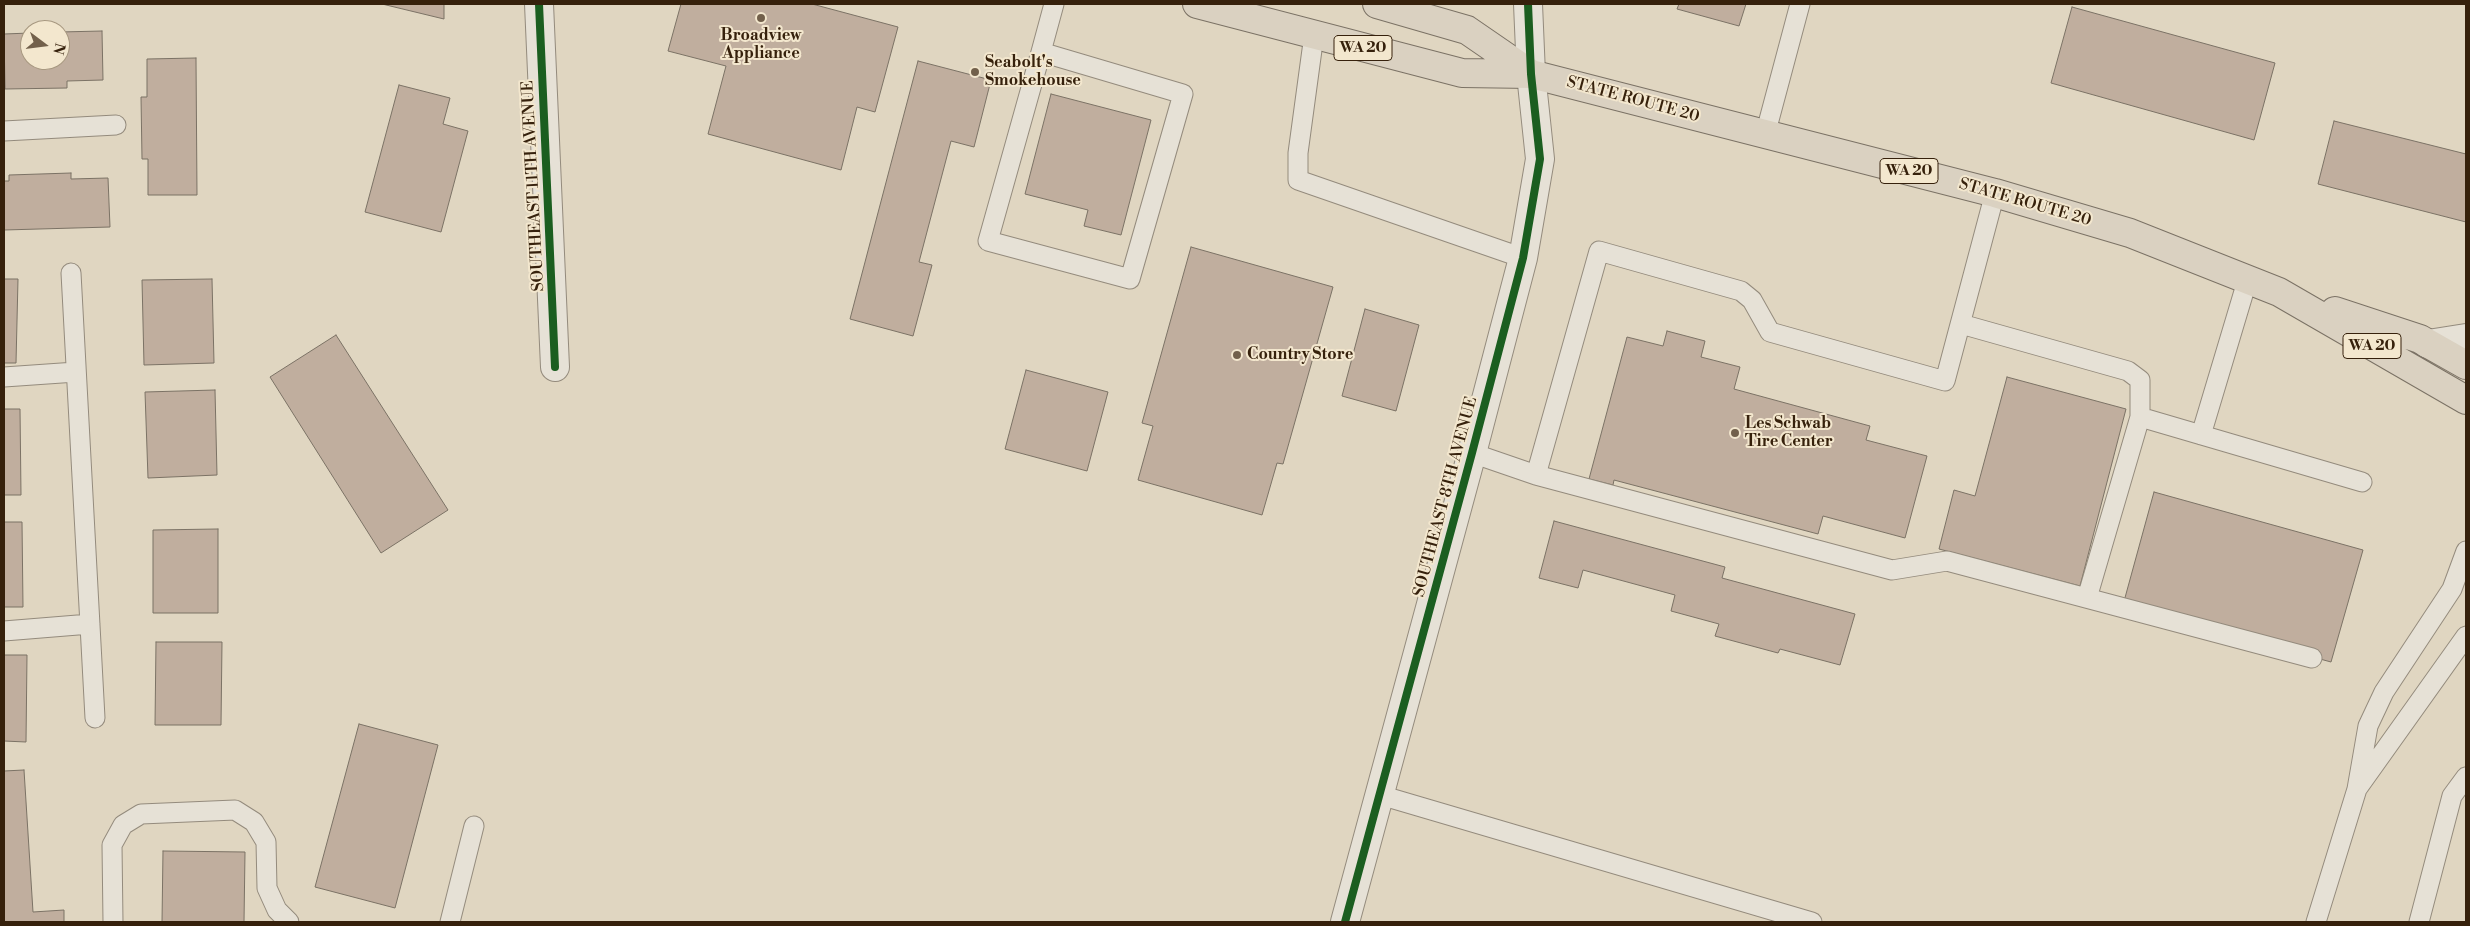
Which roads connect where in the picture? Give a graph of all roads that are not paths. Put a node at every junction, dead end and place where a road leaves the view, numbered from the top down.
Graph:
1 (539, 4) edge
2 (1054, 4) edge
3 (1197, 4) edge
4 (1377, 4) edge
5 (1528, 4) edge
6 (1800, 4) edge
7 (1314, 35) junction
8 (1041, 52) junction
9 (1531, 74) junction
10 (116, 125) dead end
11 (4, 131) edge
12 (1765, 135) junction
13 (1995, 193) junction
14 (1523, 258) junction
15 (71, 273) dead end
16 (2248, 278) junction
17 (2278, 292) junction
18 (1961, 324) junction
19 (2466, 338) edge
20 (2428, 344) junction
21 (2466, 365) edge
22 (556, 367) dead end
23 (76, 372) junction
24 (4, 377) edge
25 (2466, 400) edge
26 (2140, 417) junction
27 (2201, 435) junction
28 (1472, 453) junction
29 (1536, 475) junction
30 (2362, 482) dead end
31 (2466, 551) edge
32 (2087, 598) junction
33 (90, 624) junction
34 (4, 631) edge
35 (2466, 636) edge
36 (2312, 658) dead end
37 (95, 718) dead end
38 (2466, 777) edge
39 (2357, 789) junction
40 (1380, 795) junction
41 (474, 826) dead end
42 (113, 922) edge
43 (289, 922) edge
44 (450, 922) edge
45 (1345, 922) edge
46 (1812, 922) edge
47 (2316, 922) edge
48 (2419, 922) edge

1 - 22 street, SOUTHEAST 11TH AVENUE
2 - 8 lane
3 - 7 main road, STATE ROUTE 20 / WA 20
4 - 9 main road, STATE ROUTE 20 / WA 20
5 - 9 street, SOUTHEAST 8TH AVENUE
6 - 12 lane
7 - 9 main road, STATE ROUTE 20 / WA 20
7 - 14 lane
8 - 8 lane
9 - 12 main road, STATE ROUTE 20 / WA 20
9 - 14 street, SOUTHEAST 8TH AVENUE
10 - 11 lane
12 - 13 main road, STATE ROUTE 20 / WA 20
13 - 16 main road, STATE ROUTE 20 / WA 20
13 - 18 lane
14 - 28 street, SOUTHEAST 8TH AVENUE
15 - 23 lane
16 - 17 main road, STATE ROUTE 20 / WA 20
16 - 27 lane
17 - 20 main road, STATE ROUTE 20 / WA 20
17 - 25 main road, STATE ROUTE 20 / WA 20
18 - 26 lane
18 - 29 lane
19 - 20 street
20 - 21 main road, STATE ROUTE 20 / WA 20
23 - 24 lane
23 - 33 lane
26 - 27 lane
26 - 32 lane
27 - 30 lane
28 - 29 lane
28 - 40 street, SOUTHEAST 8TH AVENUE
29 - 32 lane
31 - 39 lane
32 - 36 lane
33 - 34 lane
33 - 37 lane
35 - 39 lane
38 - 48 lane
39 - 47 lane
40 - 45 street, SOUTHEAST 8TH AVENUE
40 - 46 lane
41 - 44 lane
42 - 43 lane

